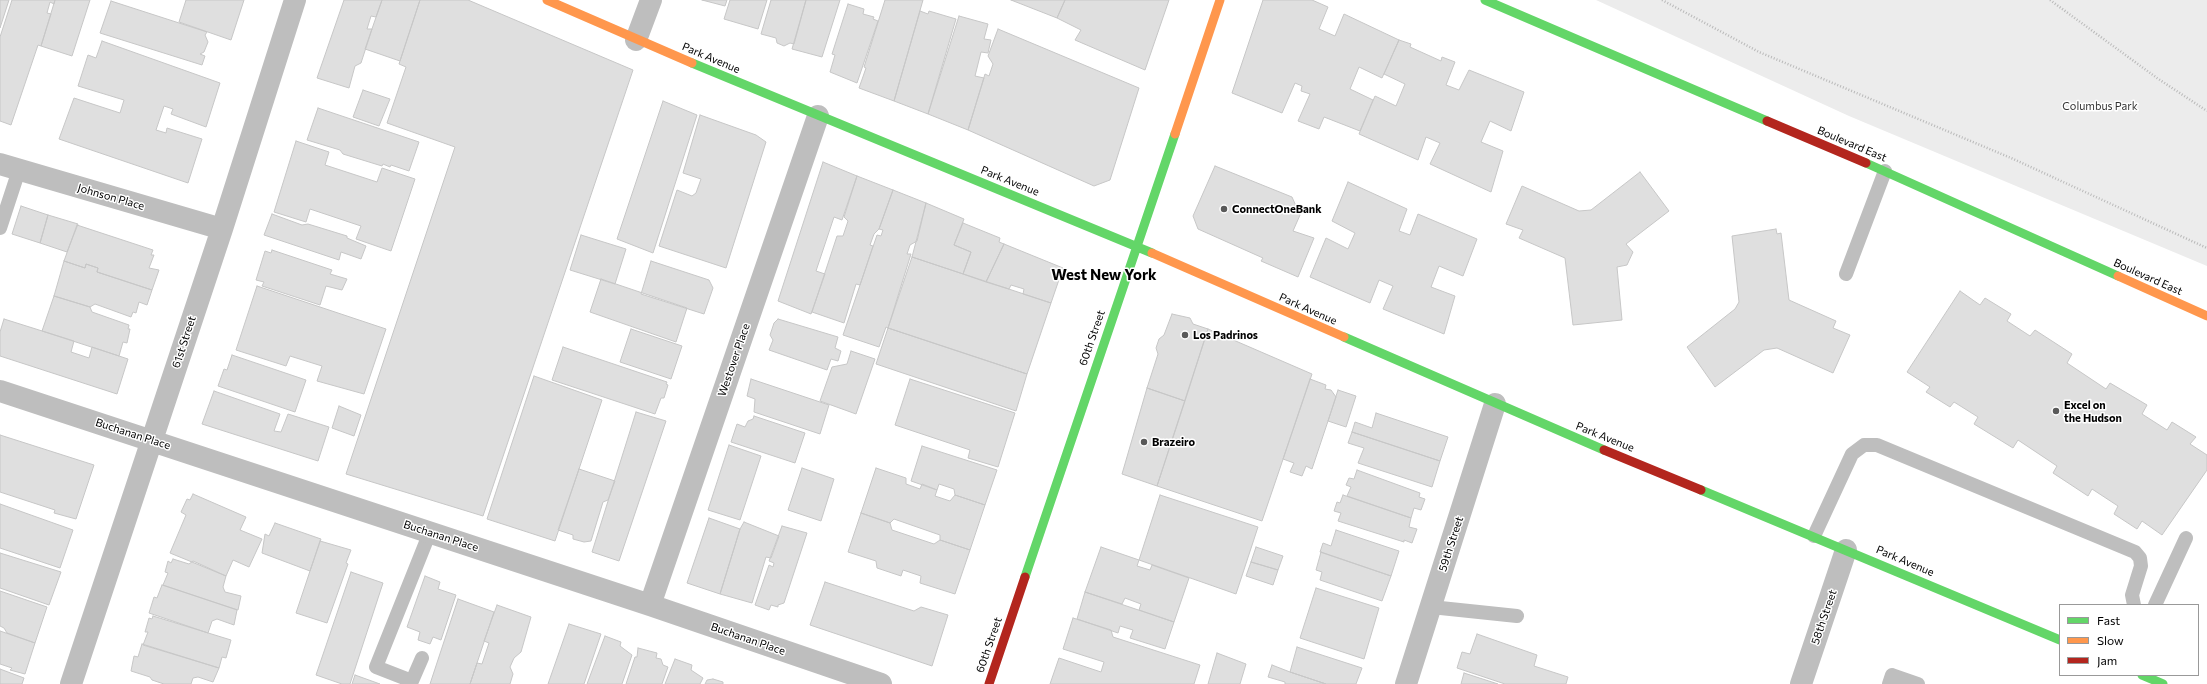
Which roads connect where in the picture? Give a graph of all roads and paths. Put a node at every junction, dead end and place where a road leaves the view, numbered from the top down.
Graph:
1 (295, 0) edge
2 (547, 0) edge
3 (651, 0) edge
4 (1220, 0) edge
5 (1485, 0) edge
6 (1662, 0) edge
7 (2050, 0) edge
8 (636, 40) junction
9 (2207, 111) edge
10 (818, 116) junction
11 (9, 167) edge
12 (1885, 171) junction
13 (0, 228) edge
14 (222, 229) junction
15 (1136, 246) junction
16 (2207, 248) edge
17 (1846, 274) dead end
18 (2207, 316) edge
19 (0, 391) edge
20 (1495, 404) junction
21 (152, 440) junction
22 (430, 532) junction
23 (1814, 536) junction
24 (2186, 538) dead end
25 (1846, 550) junction
26 (2134, 604) edge
27 (2156, 604) edge
28 (650, 605) junction
29 (1431, 607) junction
30 (1517, 616) dead end
31 (2059, 640) edge
32 (422, 658) dead end
33 (2144, 676) edge
34 (71, 684) edge
35 (881, 684) edge
36 (989, 684) edge
37 (1406, 684) edge
38 (1801, 684) edge
39 (1889, 684) edge
40 (1918, 684) edge
41 (2163, 684) edge

1 - 14 street, 61st Street
2 - 8 main road, Park Avenue
3 - 8 street
4 - 15 main road, 60th Street
5 - 12 main road, Boulevard East
6 - 16 path
7 - 9 path
8 - 10 main road, Park Avenue
10 - 15 main road, Park Avenue
10 - 28 street, Westover Place
11 - 13 lane
11 - 14 street, Johnson Place
12 - 17 lane
12 - 18 main road, Boulevard East
14 - 21 street, 61st Street
15 - 20 main road, Park Avenue
15 - 36 main road, 60th Street
19 - 21 street, Buchanan Place
20 - 23 main road, Park Avenue
20 - 29 street, 59th Street
21 - 22 street, Buchanan Place
21 - 34 street, 61st Street
22 - 28 street, Buchanan Place
22 - 32 lane
23 - 25 main road, Park Avenue
23 - 26 lane
24 - 27 lane
25 - 31 main road, Park Avenue
25 - 38 street, 58th Street
28 - 35 street, Buchanan Place
29 - 30 lane
29 - 37 street, 59th Street
33 - 41 main road
39 - 40 lane

